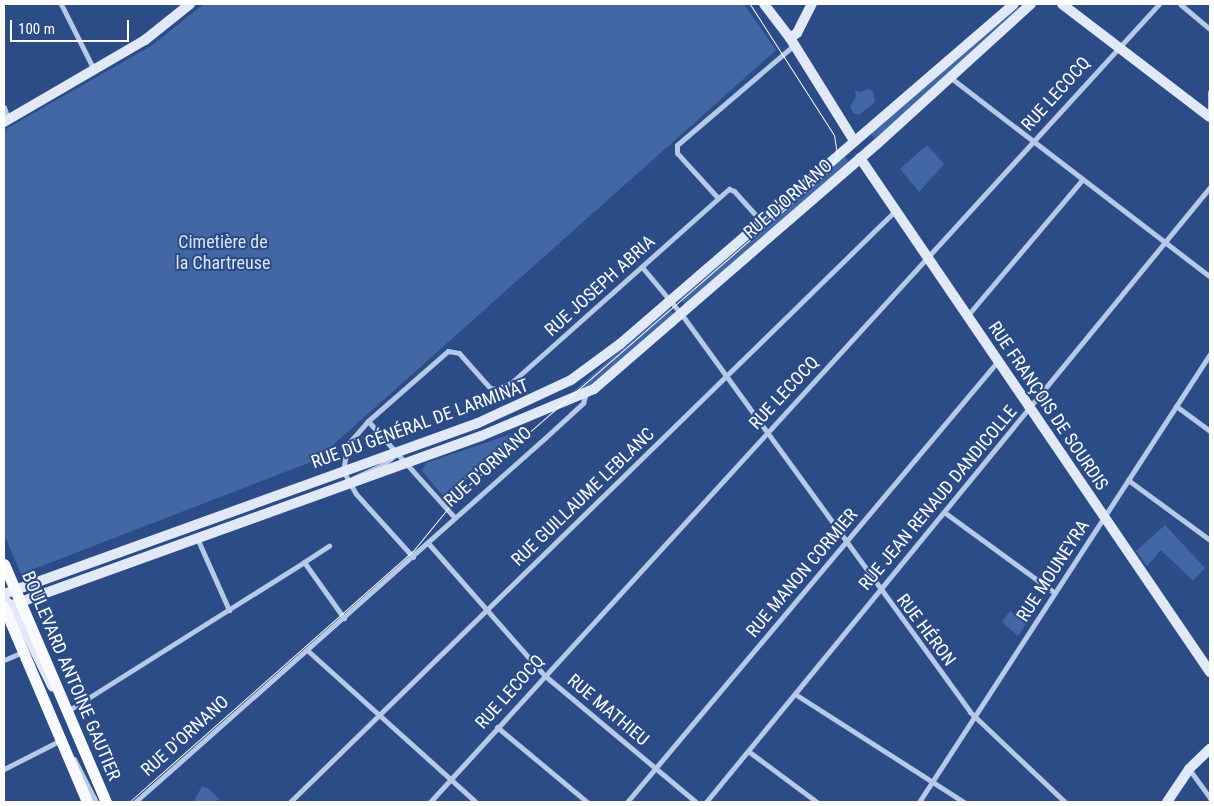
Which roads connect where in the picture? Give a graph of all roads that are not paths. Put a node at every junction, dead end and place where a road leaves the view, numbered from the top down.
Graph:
1 (61, 4) edge
2 (190, 4) edge
3 (764, 4) edge
4 (1014, 4) edge
5 (1031, 4) edge
6 (1062, 4) edge
7 (1159, 4) edge
8 (1180, 4) edge
9 (810, 8) edge
10 (1210, 28) edge
11 (790, 37) junction
12 (1118, 47) junction
13 (94, 70) junction
14 (951, 78) junction
15 (1210, 92) edge
16 (4, 107) edge
17 (1210, 111) edge
18 (1210, 117) edge
19 (6, 121) edge
20 (854, 141) junction
21 (1032, 142) junction
22 (860, 158) junction
23 (1082, 180) junction
24 (1210, 187) edge
25 (718, 198) junction
26 (895, 211) junction
27 (762, 222) junction
28 (1165, 243) junction
29 (927, 258) junction
30 (642, 267) junction
31 (1210, 277) edge
32 (669, 299) junction
33 (682, 315) junction
34 (967, 316) junction
35 (1210, 354) edge
36 (998, 361) junction
37 (725, 377) junction
38 (586, 393) junction
39 (1176, 406) junction
40 (1030, 408) junction
41 (368, 421) junction
42 (1210, 431) edge
43 (766, 433) junction
44 (397, 452) junction
45 (406, 462) junction
46 (343, 471) junction
47 (1128, 480) junction
48 (348, 483) junction
49 (944, 512) junction
50 (1105, 517) junction
51 (455, 518) junction
52 (197, 537) junction
53 (1210, 540) edge
54 (845, 542) junction
55 (428, 543) junction
56 (329, 546) dead end
57 (413, 557) junction
58 (304, 562) junction
59 (4, 564) edge
60 (4, 583) edge
61 (880, 590) junction
62 (1055, 593) junction
63 (8, 600) edge
64 (229, 610) junction
65 (487, 610) junction
66 (344, 618) junction
67 (307, 650) junction
68 (24, 652) junction
69 (4, 660) edge
70 (1210, 672) edge
71 (544, 675) junction
72 (795, 694) junction
73 (64, 707) junction
74 (380, 715) junction
75 (974, 717) junction
76 (497, 727) junction
77 (61, 740) junction
78 (1210, 749) edge
79 (748, 751) junction
80 (4, 769) edge
81 (656, 769) junction
82 (1189, 769) junction
83 (451, 780) junction
84 (932, 782) junction
85 (1210, 798) edge
86 (87, 802) edge
87 (96, 802) edge
88 (106, 802) edge
89 (135, 802) edge
90 (290, 802) edge
91 (430, 802) edge
92 (476, 802) edge
93 (586, 802) edge
94 (627, 802) edge
95 (696, 802) edge
96 (706, 802) edge
97 (817, 802) edge
98 (919, 802) edge
99 (964, 802) edge
100 (1065, 802) edge
101 (1167, 802) edge

1 - 13 street
2 - 13 main road
3 - 11 main road
4 - 20 main road, RUE DU GÉNÉRAL DE LARMINAT
5 - 14 main road, RUE D'ORNANO
6 - 12 main road
7 - 12 street, RUE LECOCQ
8 - 10 street
9 - 11 main road
11 - 20 main road
11 - 25 street
12 - 18 main road
12 - 21 street, RUE LECOCQ
13 - 19 main road
14 - 21 street
14 - 22 main road, RUE D'ORNANO
15 - 17 street
16 - 19 street
20 - 27 main road, RUE DU GÉNÉRAL DE LARMINAT
21 - 23 street
21 - 29 street, RUE LECOCQ
22 - 26 main road, RUE FRANÇOIS DE SOURDIS
22 - 33 main road, RUE D'ORNANO
23 - 28 street
23 - 34 street
24 - 28 street, RUE JEAN RENAUD DANDICOLLE
25 - 27 street
25 - 30 street, RUE JOSEPH ABRIA
26 - 29 main road, RUE FRANÇOIS DE SOURDIS
26 - 37 street, RUE GUILLAUME LEBLANC
27 - 32 main road, RUE DU GÉNÉRAL DE LARMINAT
28 - 31 street
28 - 40 street, RUE JEAN RENAUD DANDICOLLE
29 - 34 main road, RUE FRANÇOIS DE SOURDIS
29 - 43 street, RUE LECOCQ
30 - 32 street
30 - 41 street, RUE JOSEPH ABRIA
32 - 33 street, RUE HÉRON
32 - 44 main road, RUE DU GÉNÉRAL DE LARMINAT
33 - 37 street, RUE HÉRON
33 - 38 main road, RUE D'ORNANO
34 - 36 main road, RUE FRANÇOIS DE SOURDIS
35 - 39 street, RUE MOUNEYRA
36 - 40 main road, RUE FRANÇOIS DE SOURDIS
36 - 54 street, RUE MANON CORMIER
37 - 43 street, RUE HÉRON
37 - 65 street, RUE GUILLAUME LEBLANC
38 - 45 main road, RUE DU GÉNÉRAL DE LARMINAT
38 - 51 street, RUE D'ORNANO
39 - 42 street
39 - 47 street, RUE MOUNEYRA
40 - 49 street, RUE JEAN RENAUD DANDICOLLE
40 - 50 main road, RUE FRANÇOIS DE SOURDIS
41 - 44 street
41 - 46 street
43 - 54 street, RUE HÉRON
43 - 71 street, RUE LECOCQ
44 - 45 street
44 - 46 main road, RUE DU GÉNÉRAL DE LARMINAT
44 - 48 street
45 - 48 main road, RUE DU GÉNÉRAL DE LARMINAT
45 - 51 street
46 - 48 street
46 - 63 main road, RUE DU GÉNÉRAL DE LARMINAT
47 - 50 street, RUE MOUNEYRA
47 - 53 street
48 - 52 main road, RUE DU GÉNÉRAL DE LARMINAT
48 - 57 street
49 - 61 street, RUE JEAN RENAUD DANDICOLLE
49 - 62 street
50 - 62 street, RUE MOUNEYRA
50 - 70 main road, RUE FRANÇOIS DE SOURDIS
51 - 55 street, RUE D'ORNANO
52 - 63 main road, RUE DU GÉNÉRAL DE LARMINAT
52 - 64 street
54 - 61 street, RUE HÉRON
54 - 81 street, RUE MANON CORMIER
55 - 57 street, RUE D'ORNANO
55 - 65 street, RUE MATHIEU
56 - 58 street
57 - 66 street, RUE D'ORNANO
58 - 64 street
58 - 66 street
59 - 63 main road, BOULEVARD ANTOINE GAUTIER
60 - 63 main road
61 - 72 street, RUE JEAN RENAUD DANDICOLLE
61 - 75 street, RUE HÉRON
62 - 75 street, RUE MOUNEYRA
63 - 68 main road, BOULEVARD ANTOINE GAUTIER
63 - 73 main road, BOULEVARD ANTOINE GAUTIER
64 - 73 street
65 - 71 street, RUE MATHIEU
65 - 74 street, RUE GUILLAUME LEBLANC
66 - 67 street, RUE D'ORNANO
67 - 74 street
67 - 89 street, RUE D'ORNANO
68 - 69 street
68 - 77 main road, BOULEVARD ANTOINE GAUTIER
71 - 76 street, RUE LECOCQ
71 - 81 street, RUE MATHIEU
72 - 79 street, RUE JEAN RENAUD DANDICOLLE
72 - 84 street
73 - 88 main road, BOULEVARD ANTOINE GAUTIER
74 - 83 street
74 - 90 street, RUE GUILLAUME LEBLANC
75 - 84 street, RUE MOUNEYRA
75 - 100 street, RUE HÉRON
76 - 83 street, RUE LECOCQ
76 - 93 street
77 - 80 street
77 - 86 main road, BOULEVARD ANTOINE GAUTIER
77 - 87 street, BOULEVARD ANTOINE GAUTIER
78 - 82 main road
79 - 96 street, RUE JEAN RENAUD DANDICOLLE
79 - 97 street
81 - 94 street, RUE MANON CORMIER
81 - 95 street, RUE MATHIEU
82 - 85 street
82 - 101 main road
83 - 91 street, RUE LECOCQ
83 - 92 street
84 - 98 street, RUE MOUNEYRA
84 - 99 street

